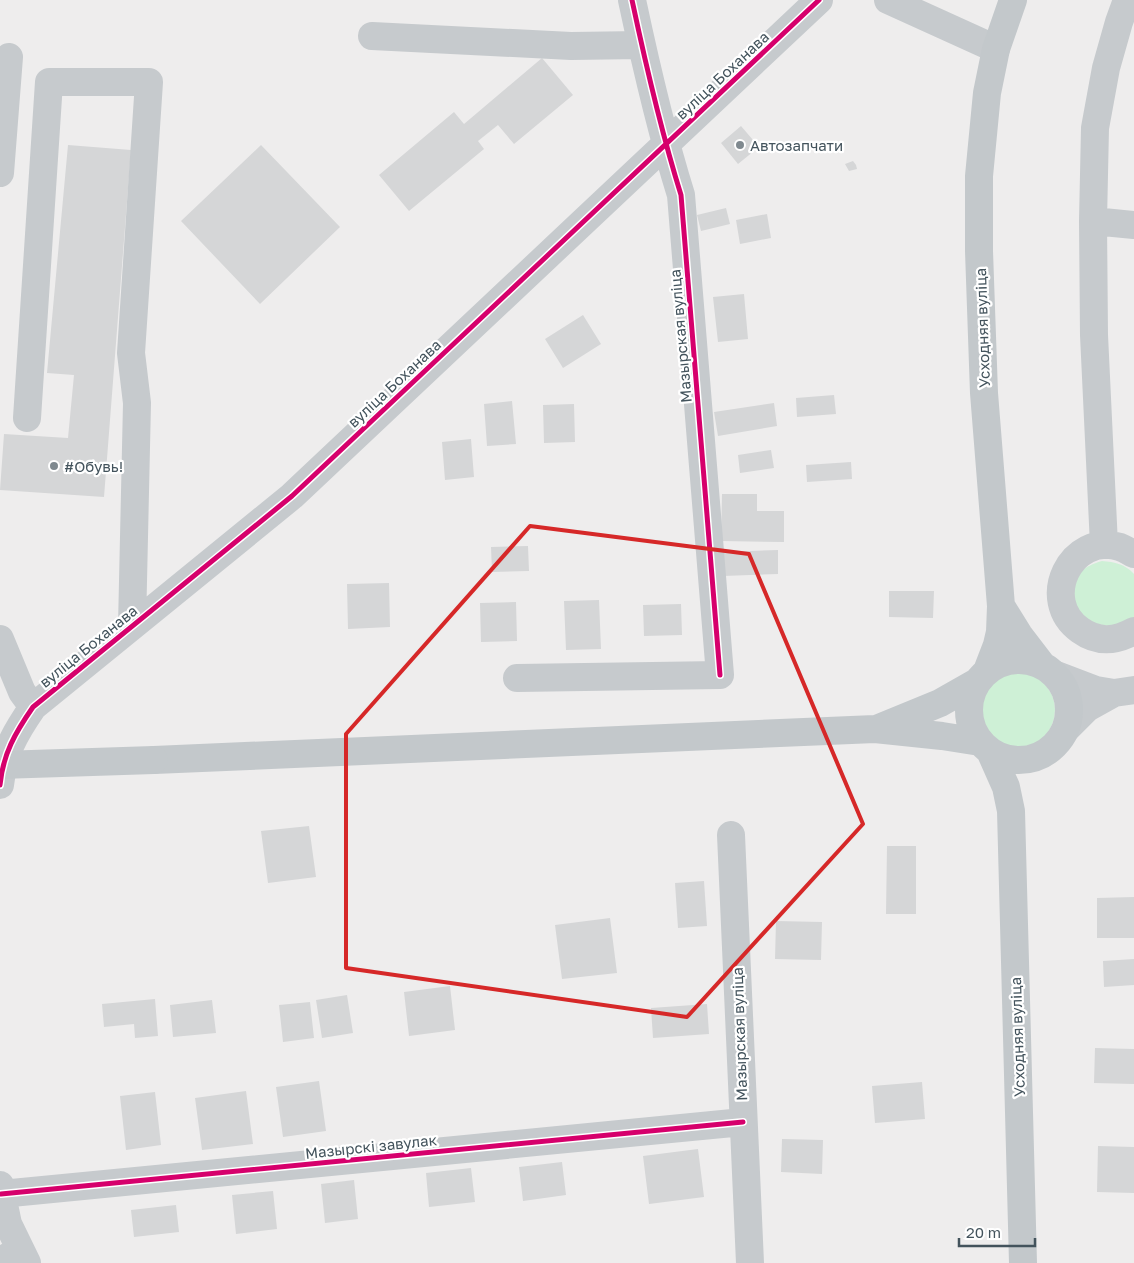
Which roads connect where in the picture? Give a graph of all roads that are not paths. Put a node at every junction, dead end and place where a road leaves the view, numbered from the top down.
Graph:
1 (632, 0) edge
2 (819, 0) edge
3 (888, 0) edge
4 (1012, 0) edge
5 (1127, 0) edge
6 (372, 36) dead end
7 (642, 45) junction
8 (996, 49) junction
9 (9, 57) dead end
10 (666, 145) junction
11 (0, 173) edge
12 (1093, 221) junction
13 (1134, 225) edge
14 (26, 418) dead end
15 (1104, 545) junction
16 (1134, 554) edge
17 (1001, 606) junction
18 (132, 626) junction
19 (1134, 631) edge
20 (0, 639) edge
21 (1048, 669) junction
22 (982, 676) junction
23 (517, 678) dead end
24 (1124, 692) edge
25 (33, 707) junction
26 (1066, 729) junction
27 (875, 730) junction
28 (985, 747) junction
29 (1041, 755) junction
30 (0, 765) edge
31 (0, 785) edge
32 (1011, 811) junction
33 (731, 835) dead end
34 (743, 1122) junction
35 (1, 1190) edge
36 (16, 1258) edge
37 (750, 1263) edge
38 (1024, 1263) edge

1 - 7 street, Мазырская вуліца
2 - 10 street, вуліца Боханава
3 - 8 street
4 - 8 main road
5 - 12 street
6 - 7 street
7 - 10 street, Мазырская вуліца
8 - 17 main road, Усходняя вуліца
9 - 11 street
10 - 18 street, вуліца Боханава
10 - 23 street, Мазырская вуліца
12 - 13 street
12 - 15 street
14 - 18 street
15 - 16 street
15 - 19 street
17 - 21 main road, Усходняя вуліца
17 - 22 main road, Усходняя вуліца
18 - 25 street, вуліца Боханава
20 - 25 street
21 - 22 main road
21 - 24 street
21 - 26 main road
22 - 27 main road
22 - 28 main road
24 - 26 street
25 - 31 street, вуліца Боханава
26 - 29 main road
27 - 28 main road
27 - 30 main road, bridge
28 - 29 main road
28 - 32 main road, Усходняя вуліца
29 - 32 main road, Усходняя вуліца
32 - 38 main road, Усходняя вуліца
33 - 34 street, Мазырская вуліца
34 - 35 street, Мазырскі завулак
34 - 37 street, Мазырская вуліца
35 - 36 street

